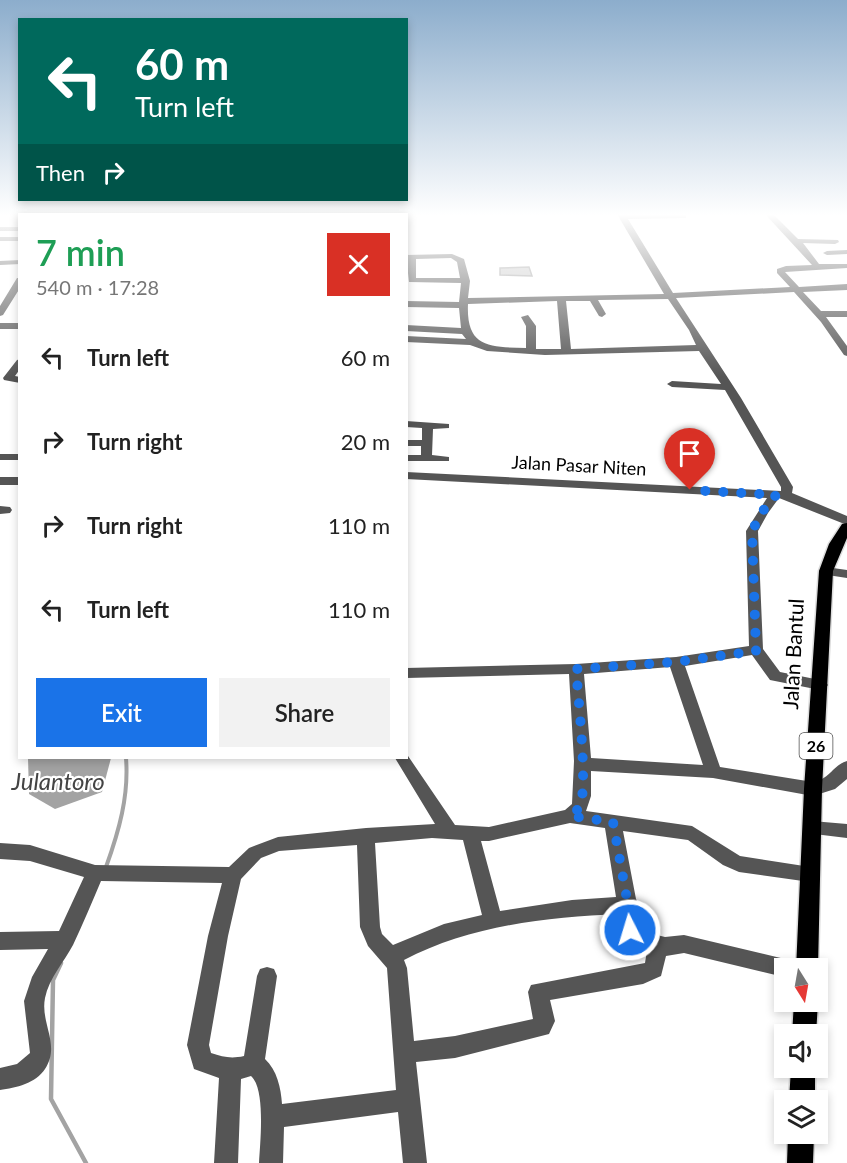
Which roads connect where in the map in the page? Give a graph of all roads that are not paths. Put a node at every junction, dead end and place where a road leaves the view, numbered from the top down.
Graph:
1 (463, 268) edge
2 (653, 268) edge
3 (793, 268) edge
4 (0, 271) edge
5 (18, 271) edge
6 (410, 280) edge
7 (466, 281) junction
8 (18, 284) edge
9 (847, 286) edge
10 (795, 289) junction
11 (0, 296) edge
12 (11, 296) junction
13 (670, 296) junction
14 (592, 297) junction
15 (561, 298) junction
16 (463, 303) junction
17 (408, 304) edge
18 (0, 312) edge
19 (602, 314) dead end
20 (818, 314) junction
21 (847, 314) edge
22 (525, 317) dead end
23 (0, 326) edge
24 (18, 326) edge
25 (408, 328) edge
26 (467, 331) junction
27 (408, 339) edge
28 (843, 341) edge
29 (474, 342) junction
30 (702, 348) junction
31 (531, 351) junction
32 (566, 351) junction
33 (847, 353) edge
34 (18, 364) edge
35 (18, 380) edge
36 (672, 384) dead end
37 (727, 387) junction
38 (408, 424) edge
39 (428, 425) junction
40 (445, 426) dead end
41 (408, 443) edge
42 (427, 443) junction
43 (0, 457) edge
44 (18, 457) edge
45 (408, 458) edge
46 (426, 458) junction
47 (445, 459) dead end
48 (408, 475) edge
49 (0, 481) edge
50 (18, 481) edge
51 (781, 495) junction
52 (847, 521) edge
53 (847, 527) edge
54 (826, 571) junction
55 (846, 573) edge
56 (756, 651) junction
57 (676, 662) junction
58 (576, 669) junction
59 (408, 673) edge
60 (820, 685) junction
61 (404, 759) edge
62 (582, 764) junction
63 (847, 766) edge
64 (713, 772) junction
65 (813, 789) junction
66 (570, 816) junction
67 (613, 822) junction
68 (812, 828) junction
69 (847, 831) edge
70 (450, 832) junction
71 (470, 834) junction
72 (366, 835) junction
73 (0, 851) edge
74 (104, 873) junction
75 (810, 874) junction
76 (233, 875) junction
77 (628, 905) junction
78 (493, 922) junction
79 (65, 940) junction
80 (0, 941) edge
81 (664, 946) junction
82 (393, 955) junction
83 (807, 958) edge
84 (774, 965) edge
85 (267, 976) dead end
86 (402, 1053) junction
87 (253, 1065) junction
88 (230, 1070) junction
89 (0, 1079) edge
90 (409, 1100) junction
91 (272, 1117) junction
92 (801, 1144) edge
93 (226, 1163) edge
94 (271, 1163) edge
95 (416, 1163) edge
96 (800, 1163) edge

1 - 7 street
2 - 13 street
3 - 10 street
4 - 5 street
6 - 7 street
7 - 16 street
8 - 12 street
9 - 10 street
10 - 13 street
10 - 20 street
11 - 12 street
12 - 18 street
13 - 14 street
13 - 30 street
14 - 15 street
14 - 19 street
15 - 16 street
15 - 32 street
16 - 17 street
16 - 26 street
20 - 21 street
20 - 28 street
22 - 31 street
23 - 24 street
25 - 26 street
26 - 29 street
27 - 29 street
28 - 33 street
29 - 31 street
30 - 32 street
30 - 37 street
31 - 32 street
34 - 35 street
36 - 37 street
37 - 51 street
38 - 39 street
39 - 40 street
39 - 42 street
41 - 42 street
42 - 46 street
43 - 44 street
45 - 46 street
46 - 47 street
48 - 51 street, Jalan Pasar Niten
49 - 50 street
51 - 52 street, Jalan Pasar Niten
51 - 56 street
53 - 54 main road, Jalan Bantul / 26
54 - 55 street
54 - 60 main road, Jalan Bantul / 26
56 - 57 street
56 - 60 street
57 - 58 street
57 - 64 street
58 - 59 street
58 - 62 street
60 - 65 main road, Jalan Bantul / 26
61 - 70 street
62 - 64 street
62 - 66 street
63 - 65 street
64 - 65 street
65 - 68 main road, Jalan Bantul / 26
66 - 67 street
66 - 71 street
67 - 75 street
67 - 77 street
68 - 69 street
68 - 75 main road, Jalan Bantul / 26
70 - 71 street
70 - 72 street
71 - 78 street
72 - 76 street
72 - 82 street
73 - 74 street
74 - 76 street
74 - 79 street
75 - 83 main road, Jalan Bantul / 26
76 - 88 street
77 - 78 street
77 - 81 street
78 - 82 street
79 - 80 street
79 - 89 street
81 - 84 street
81 - 86 street
82 - 86 street
85 - 87 street
86 - 90 street
87 - 88 street
87 - 91 street
88 - 93 street
90 - 91 street
90 - 95 street
91 - 94 street
92 - 96 main road

